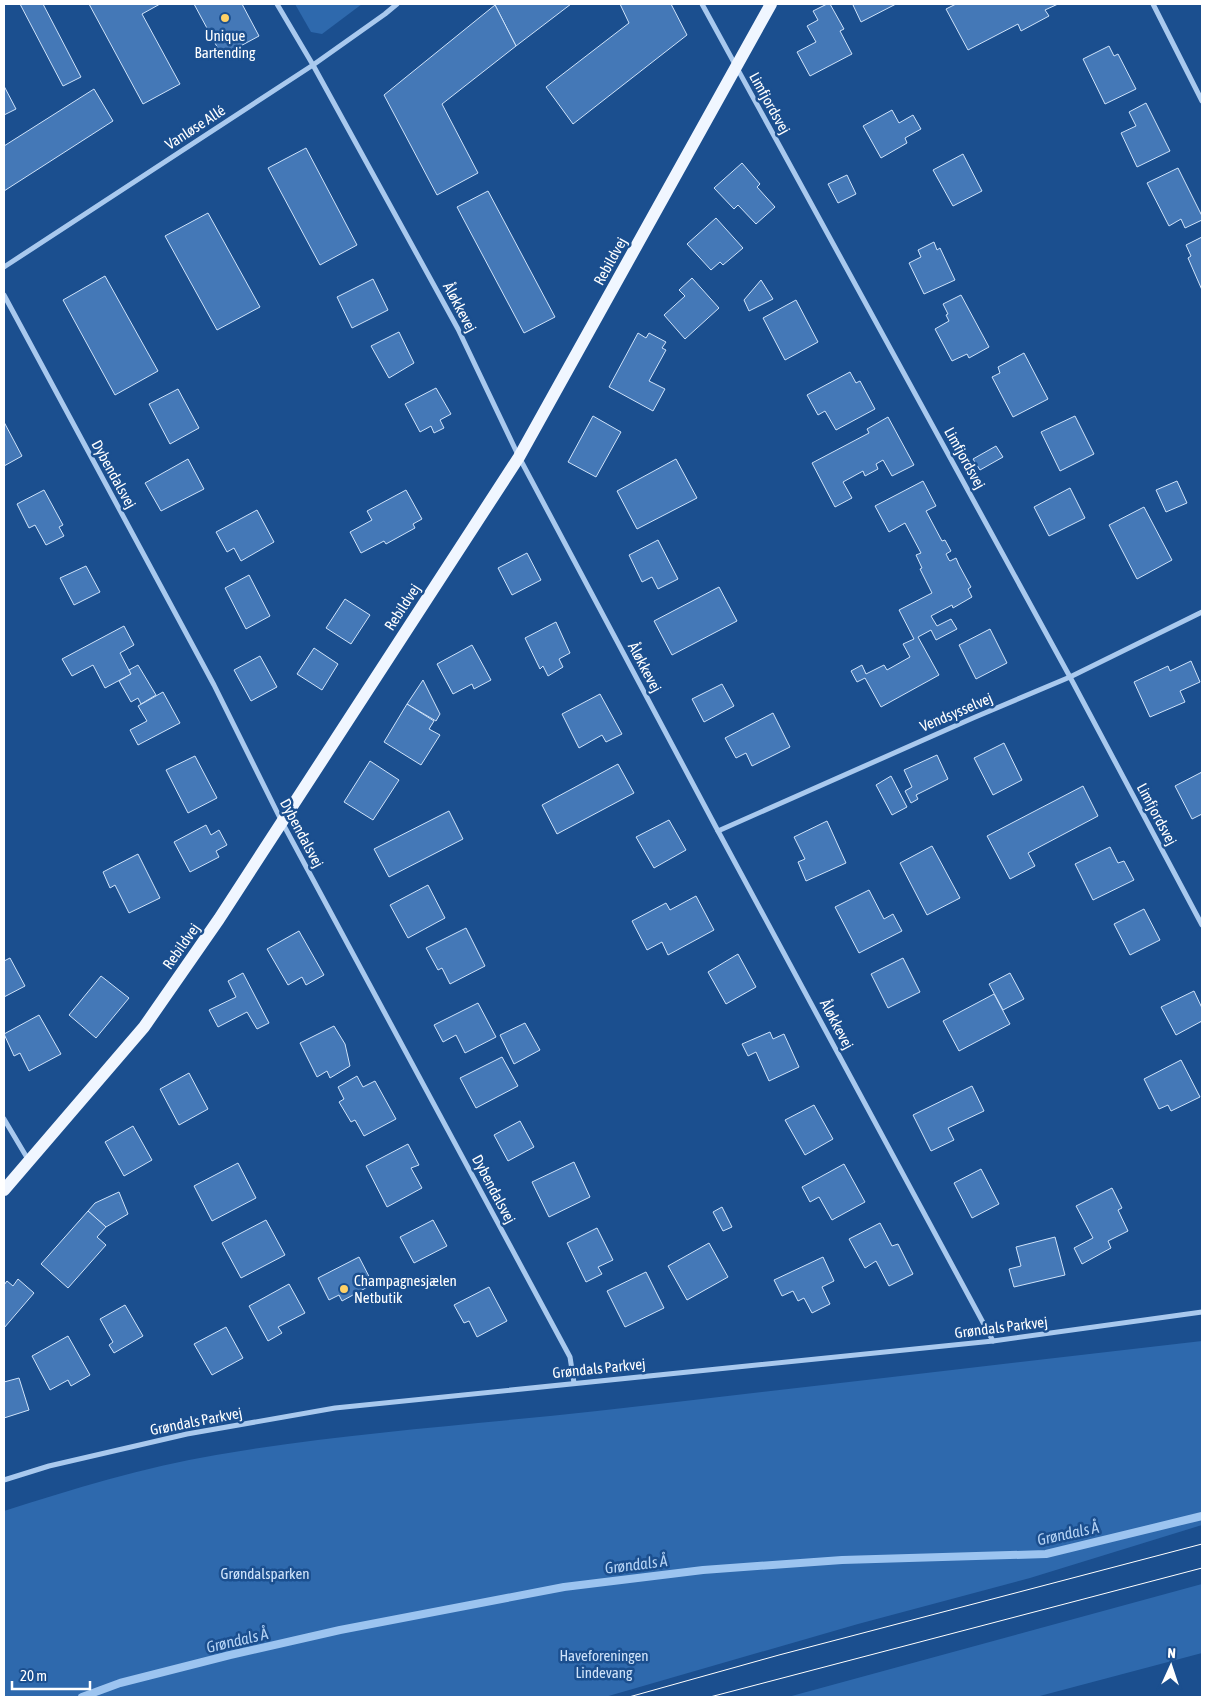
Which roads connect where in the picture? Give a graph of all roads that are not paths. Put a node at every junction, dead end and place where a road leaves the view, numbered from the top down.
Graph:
1 (277, 4) edge
2 (397, 4) edge
3 (702, 4) edge
4 (771, 4) edge
5 (1153, 4) edge
6 (313, 65) junction
7 (736, 67) junction
8 (1202, 101) edge
9 (4, 267) edge
10 (4, 295) edge
11 (519, 457) junction
12 (1202, 612) edge
13 (1070, 677) junction
14 (282, 822) junction
15 (718, 831) junction
16 (1202, 925) edge
17 (4, 1119) edge
18 (29, 1161) junction
19 (4, 1190) edge
20 (1202, 1312) edge
21 (993, 1341) junction
22 (574, 1383) junction
23 (4, 1480) edge

1 - 6 street, Åløkkevej
2 - 6 street, Vanløse Allé
3 - 7 street, Limfjordsvej
4 - 7 main road, Rebildvej
5 - 8 street
6 - 9 street, Vanløse Allé
6 - 11 street, Åløkkevej
7 - 11 main road, Rebildvej
7 - 13 street, Limfjordsvej
10 - 14 street, Dybendalsvej
11 - 14 main road, Rebildvej
11 - 15 street, Åløkkevej
12 - 13 street, Vendsysselvej
13 - 15 street, Vendsysselvej
13 - 16 street, Limfjordsvej
14 - 18 main road, Rebildvej
14 - 22 street, Dybendalsvej
15 - 21 street, Åløkkevej
17 - 18 street
18 - 19 main road, Rebildvej
20 - 21 street, Grøndals Parkvej
21 - 22 street, Grøndals Parkvej
22 - 23 street, Grøndals Parkvej

